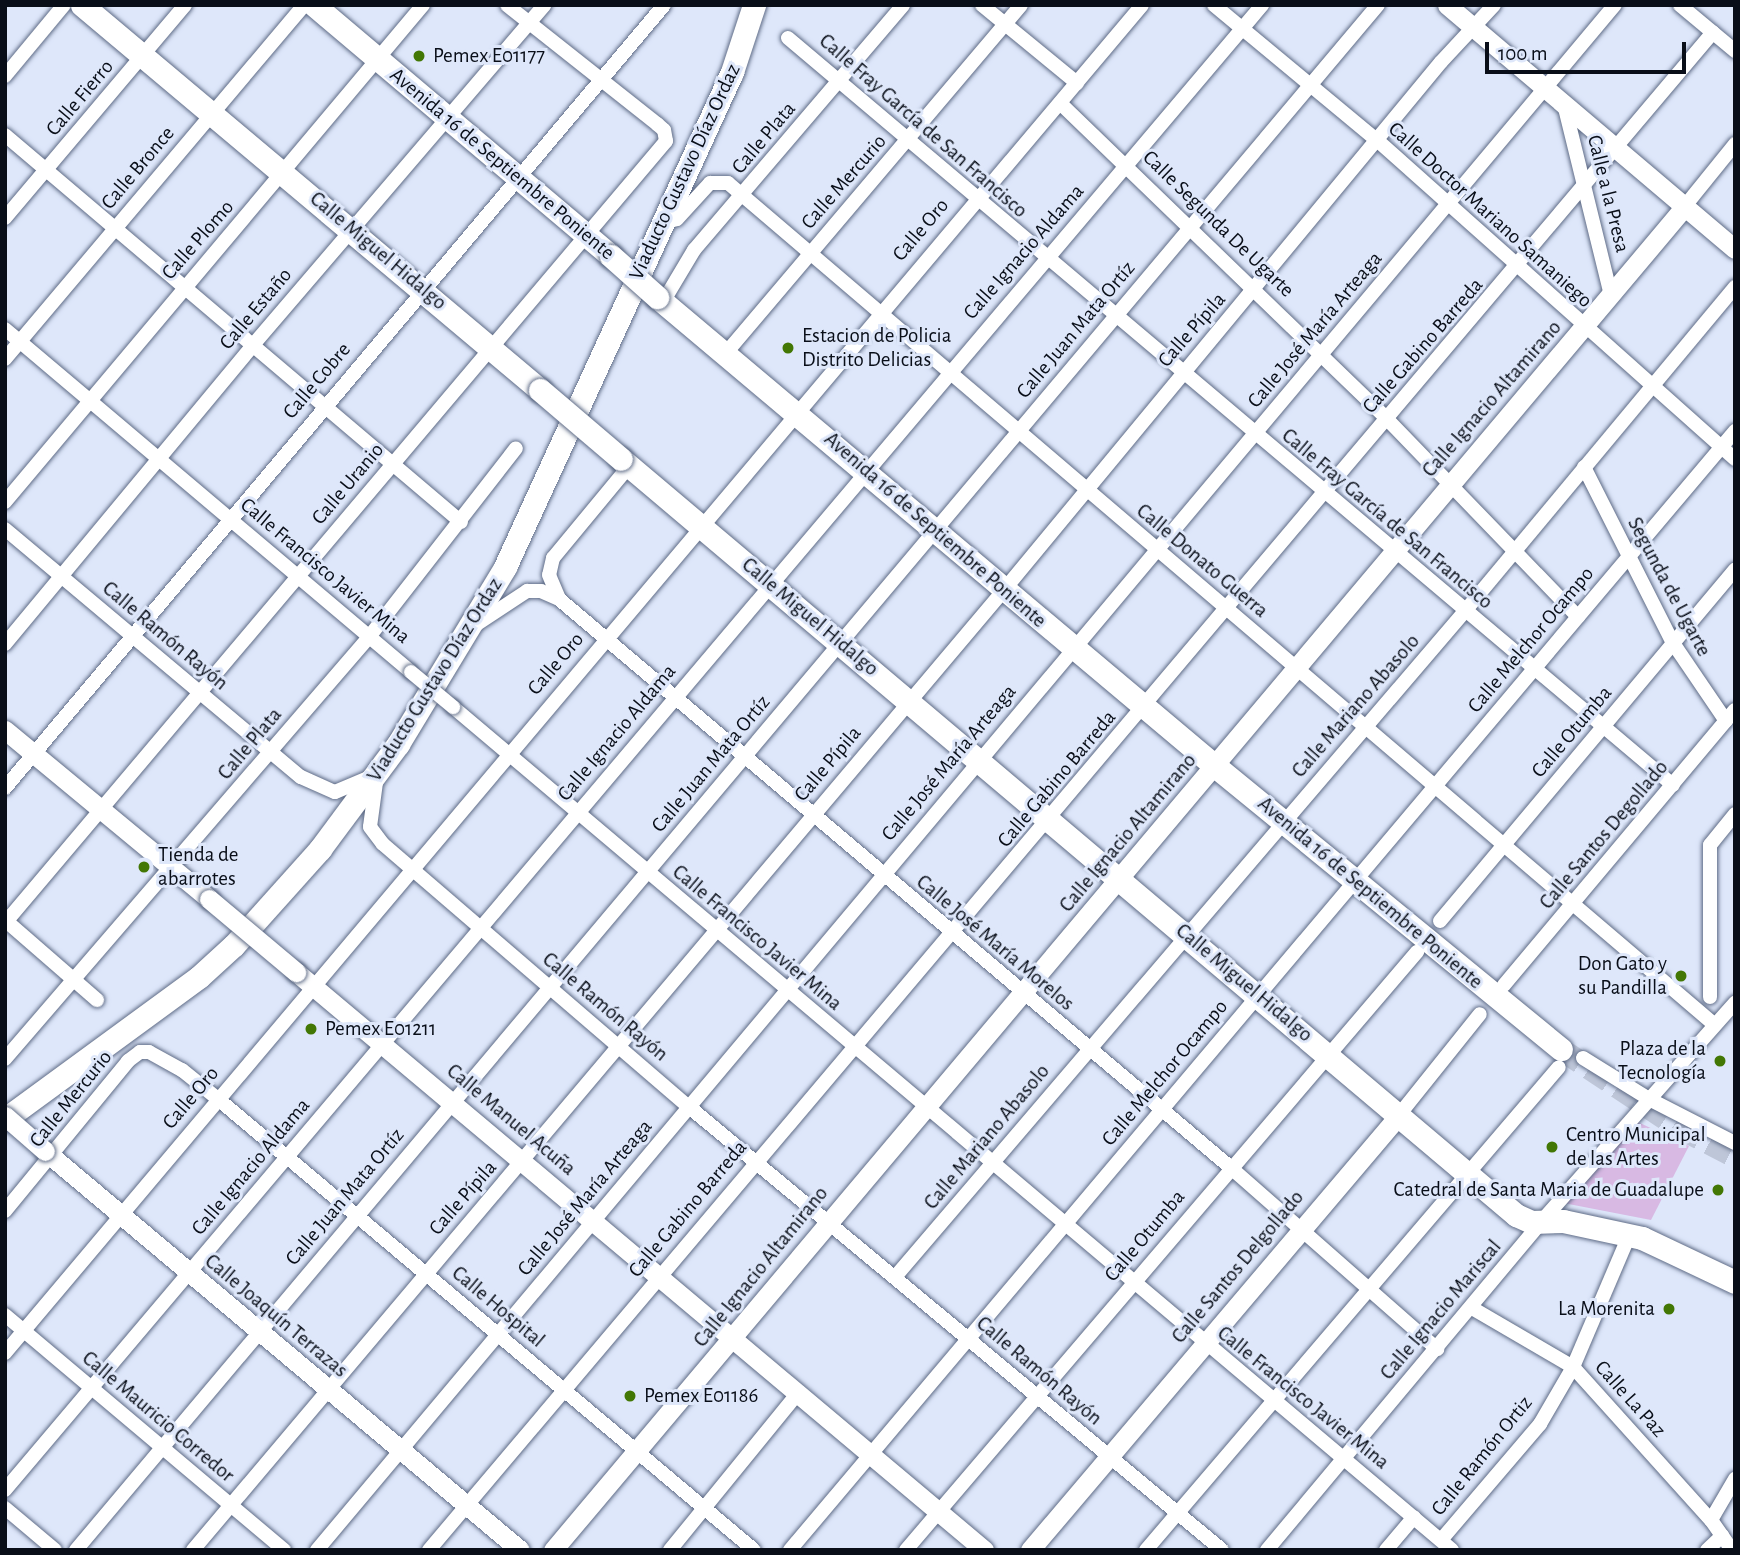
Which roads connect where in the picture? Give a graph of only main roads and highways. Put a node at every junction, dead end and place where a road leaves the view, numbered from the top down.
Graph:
1 (82, 5) edge
2 (314, 5) edge
3 (754, 5) edge
4 (1560, 1058) tunnel mouth
5 (5, 1118) edge
6 (1735, 1282) edge

1 - 6 main road, Calle Miguel Hidalgo, bridge
2 - 4 main road, Avenida 16 de Septiembre Poniente, bridge
3 - 5 main road, Viaducto Gustavo Díaz Ordaz

